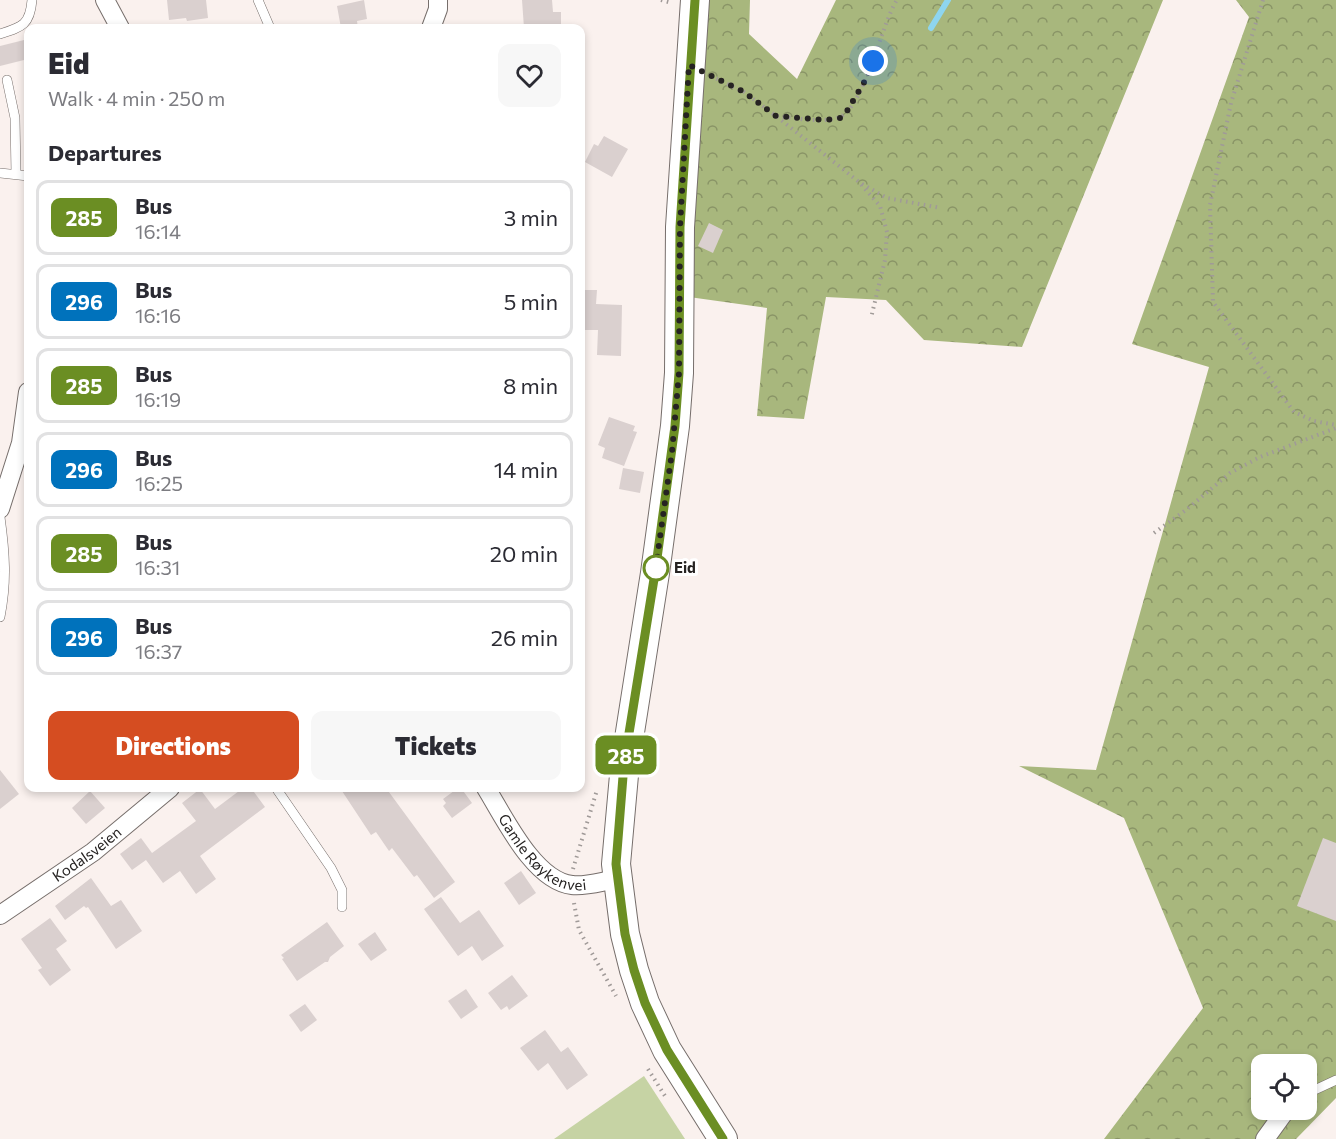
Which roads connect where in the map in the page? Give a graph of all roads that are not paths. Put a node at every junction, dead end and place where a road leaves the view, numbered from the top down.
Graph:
1 (32, 0) edge
2 (105, 0) edge
3 (258, 0) edge
4 (438, 0) edge
5 (695, 0) edge
6 (116, 24) edge
7 (268, 24) edge
8 (432, 24) edge
9 (0, 34) edge
10 (7, 80) dead end
11 (0, 173) edge
12 (16, 174) junction
13 (24, 175) edge
14 (24, 421) edge
15 (0, 509) edge
16 (0, 518) edge
17 (0, 617) edge
18 (165, 792) edge
19 (279, 792) edge
20 (489, 792) edge
21 (617, 879) junction
22 (342, 907) dead end
23 (0, 915) edge
24 (1336, 1080) edge
25 (1317, 1089) edge
26 (1279, 1120) edge
27 (723, 1139) edge
28 (1265, 1139) edge

1 - 9 lane
2 - 6 street
3 - 7 lane
4 - 8 street
5 - 21 main road
10 - 12 lane
11 - 12 lane
12 - 13 lane
14 - 15 street
16 - 17 lane
18 - 23 street, Kodalsveien
19 - 22 lane
20 - 21 street, Gamle Røykenvei
21 - 27 main road
24 - 25 lane
26 - 28 street

